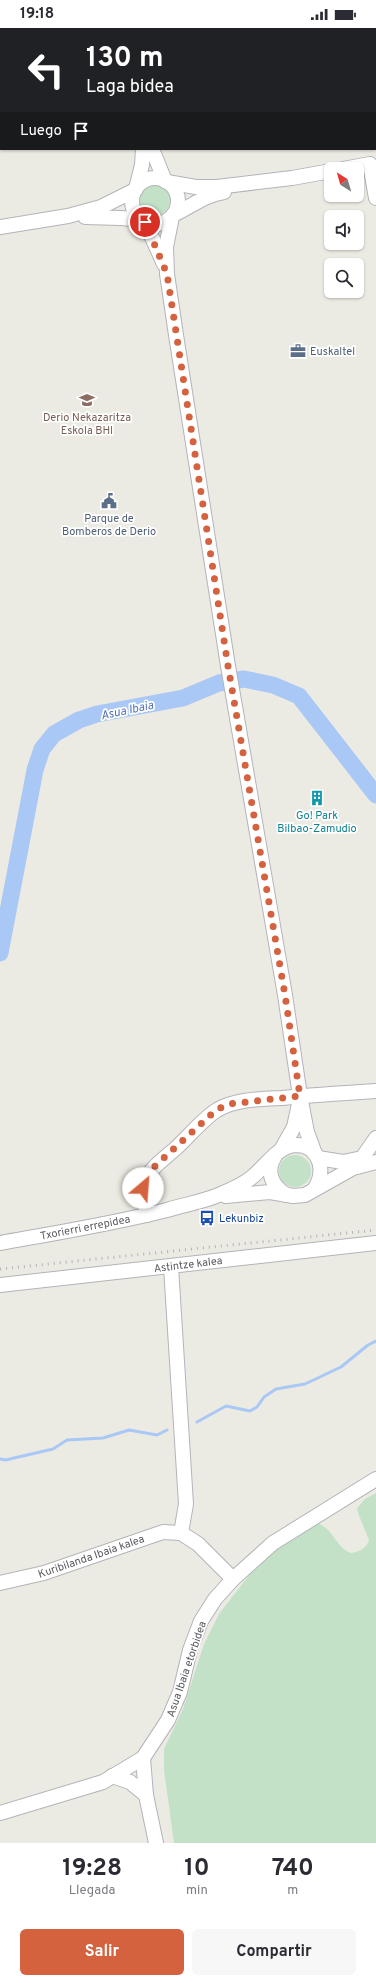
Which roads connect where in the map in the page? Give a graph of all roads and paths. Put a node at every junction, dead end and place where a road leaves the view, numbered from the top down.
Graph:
1 (143, 150) edge
2 (152, 150) edge
3 (364, 165) edge
4 (324, 172) edge
5 (166, 181) junction
6 (261, 182) junction
7 (135, 189) junction
8 (376, 198) edge
9 (68, 216) junction
10 (172, 216) junction
11 (143, 221) junction
12 (0, 227) edge
13 (167, 274) junction
14 (376, 1091) edge
15 (300, 1096) junction
16 (376, 1138) edge
17 (279, 1152) junction
18 (317, 1156) junction
19 (371, 1158) edge
20 (315, 1188) junction
21 (287, 1195) junction
22 (215, 1197) junction
23 (147, 1215) junction
24 (0, 1242) edge
25 (376, 1243) edge
26 (171, 1267) junction
27 (0, 1285) edge
28 (376, 1478) edge
29 (181, 1532) junction
30 (233, 1579) junction
31 (0, 1583) edge
32 (142, 1758) junction
33 (112, 1776) junction
34 (146, 1795) junction
35 (0, 1813) edge
36 (156, 1843) edge

1 - 7 street
2 - 5 street
3 - 8 street
4 - 6 street
5 - 6 street
5 - 7 street
5 - 10 street
6 - 10 street
7 - 9 street
7 - 11 street
9 - 11 street
9 - 12 street
10 - 11 street
10 - 13 street
11 - 13 street
13 - 15 street
14 - 15 street
15 - 17 street
15 - 18 street
15 - 23 street
16 - 19 street
17 - 18 street
17 - 21 street
17 - 22 street, Txorierri errepidea
18 - 19 street
18 - 20 street
19 - 20 street, Txorierri errepidea
20 - 21 street, Txorierri errepidea
21 - 22 street, Txorierri errepidea
22 - 23 street, Txorierri errepidea
23 - 24 street, Txorierri errepidea
25 - 26 street, Astintze kalea
26 - 27 street, Astintze kalea
26 - 29 street
28 - 30 street, Asua Ibaia etorbidea
29 - 30 street
29 - 31 street, Kuribilanda Ibaia kalea
30 - 32 street, Asua Ibaia etorbidea
32 - 33 street, Asua Ibaia etorbidea
32 - 34 street
33 - 34 street
33 - 35 street, Asua Ibaia etorbidea
34 - 36 street

